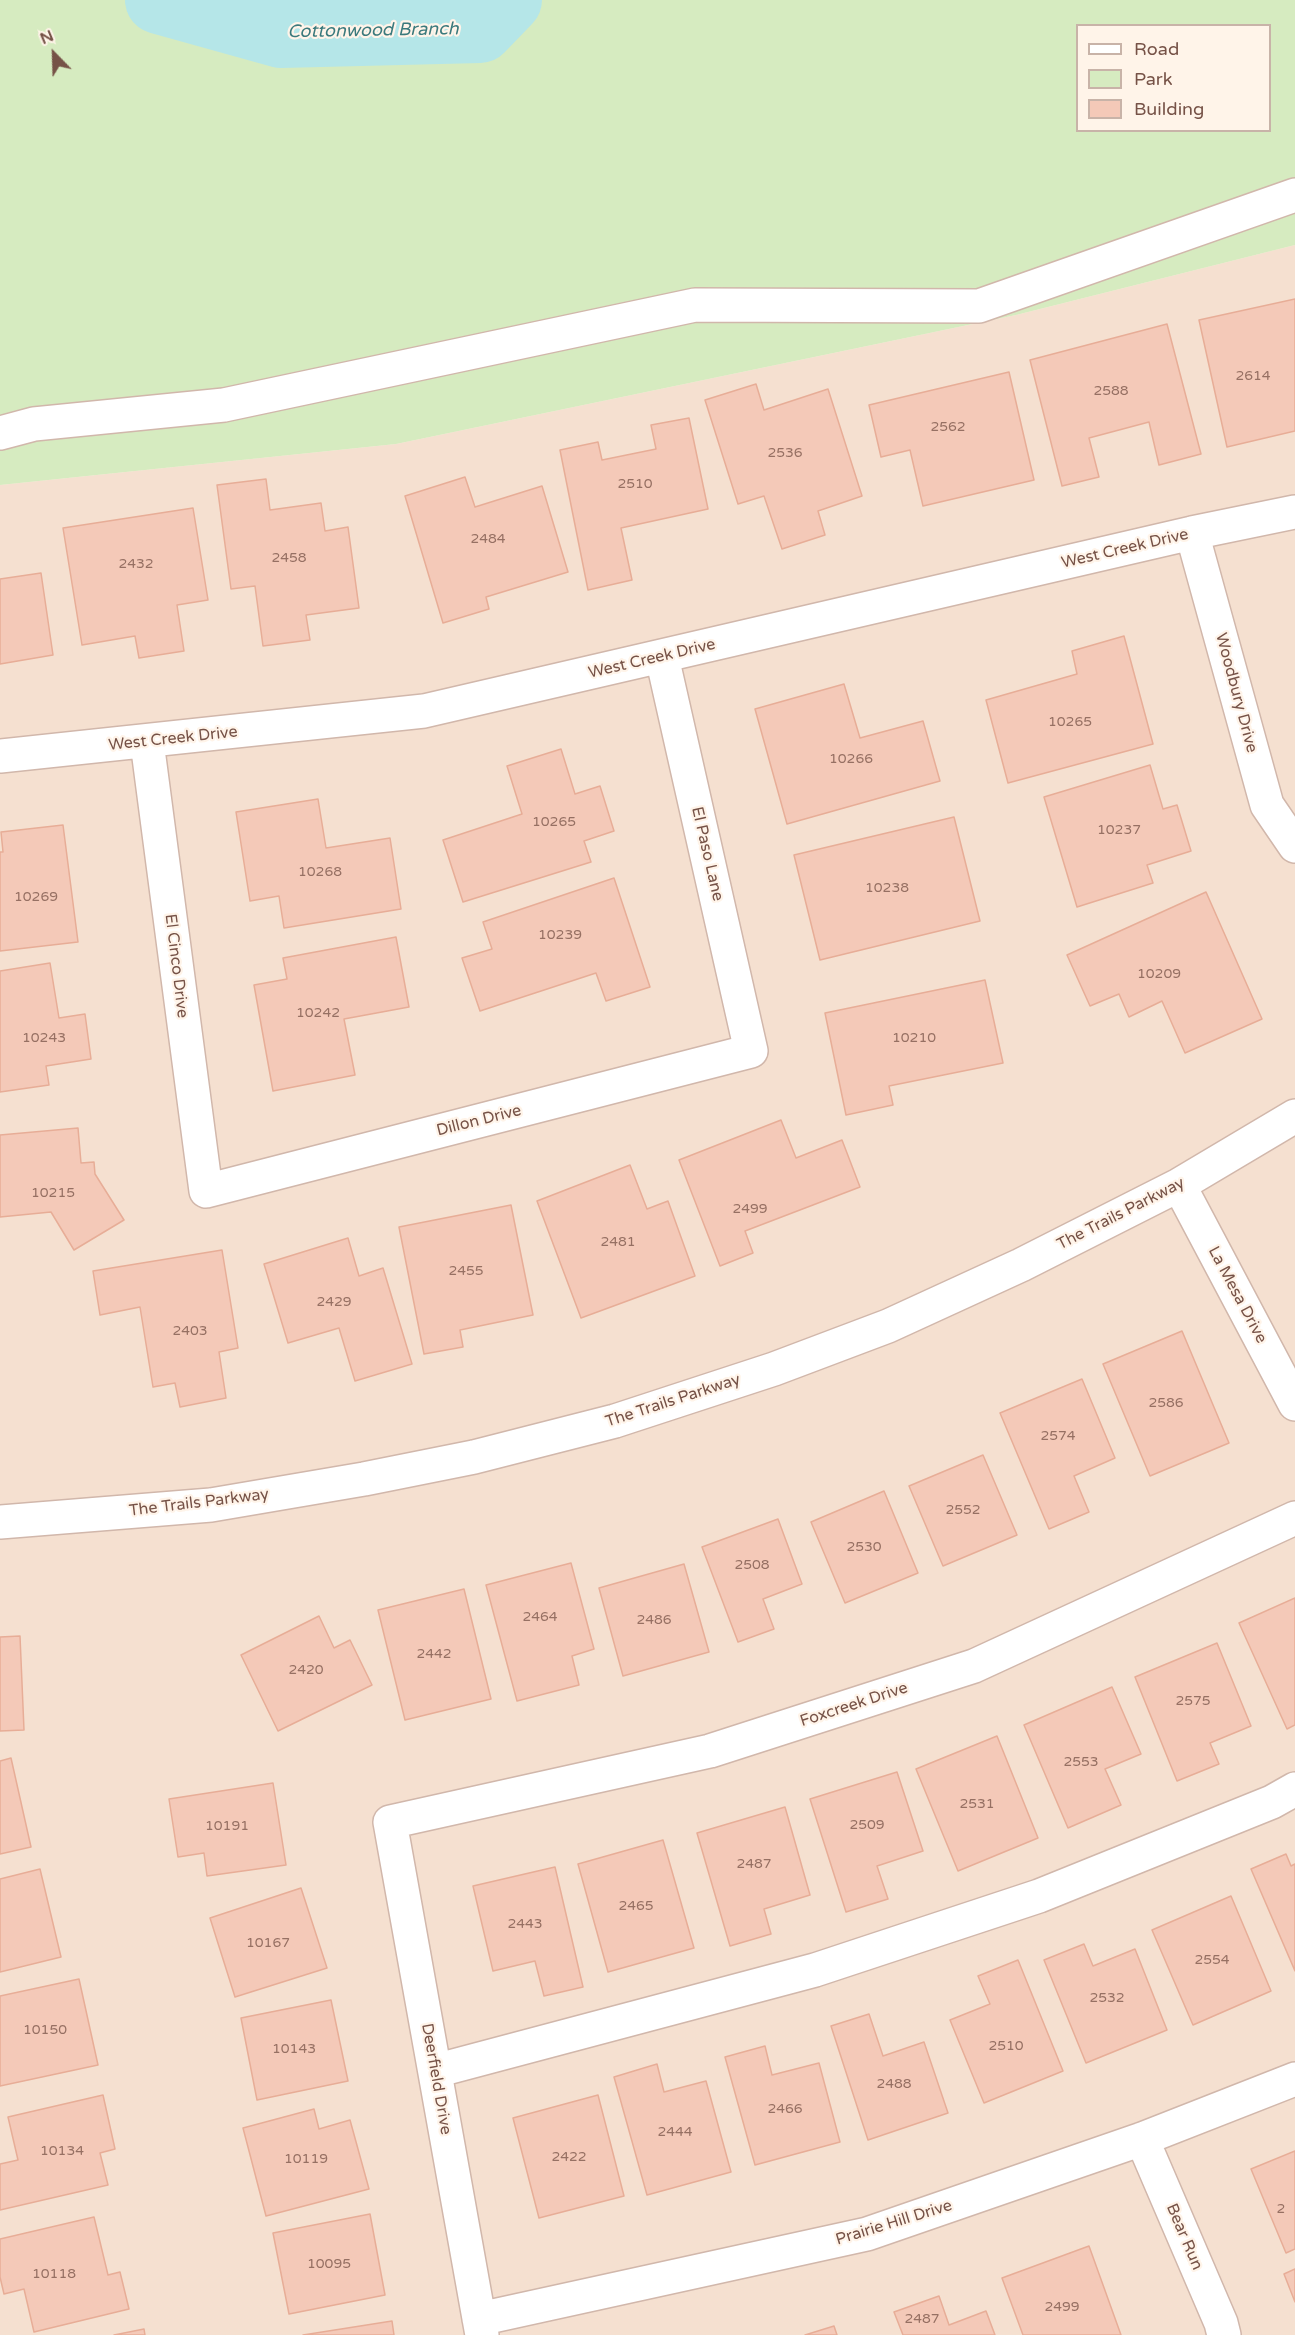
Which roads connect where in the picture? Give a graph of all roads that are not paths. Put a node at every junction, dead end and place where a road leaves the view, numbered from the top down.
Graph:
1 (1295, 195) edge
2 (0, 433) edge
3 (1295, 512) edge
4 (1192, 533) junction
5 (662, 657) junction
6 (147, 742) junction
7 (0, 756) edge
8 (1295, 846) edge
9 (752, 1050) joint
10 (1295, 1116) edge
11 (1179, 1185) junction
12 (206, 1191) joint
13 (1295, 1404) edge
14 (1295, 1518) edge
15 (0, 1522) edge
16 (1295, 1789) edge
17 (390, 1822) joint
18 (435, 2071) junction
19 (1295, 2079) edge
20 (1142, 2139) junction
21 (481, 2327) edge
22 (1224, 2335) edge

1 - 2 street
3 - 4 street, West Creek Drive
4 - 5 street, West Creek Drive
4 - 8 street, Woodbury Drive
5 - 6 street, West Creek Drive
5 - 9 street, El Paso Lane
6 - 7 street, West Creek Drive
6 - 12 street, El Cinco Drive
9 - 12 street, Dillon Drive
10 - 11 street, The Trails Parkway
11 - 13 street, La Mesa Drive
11 - 15 street, The Trails Parkway
14 - 17 street, Foxcreek Drive
16 - 18 street
17 - 18 street, Deerfield Drive
18 - 21 street, Deerfield Drive
19 - 20 street, Prairie Hill Drive
20 - 21 street, Prairie Hill Drive
20 - 22 street, Bear Run

